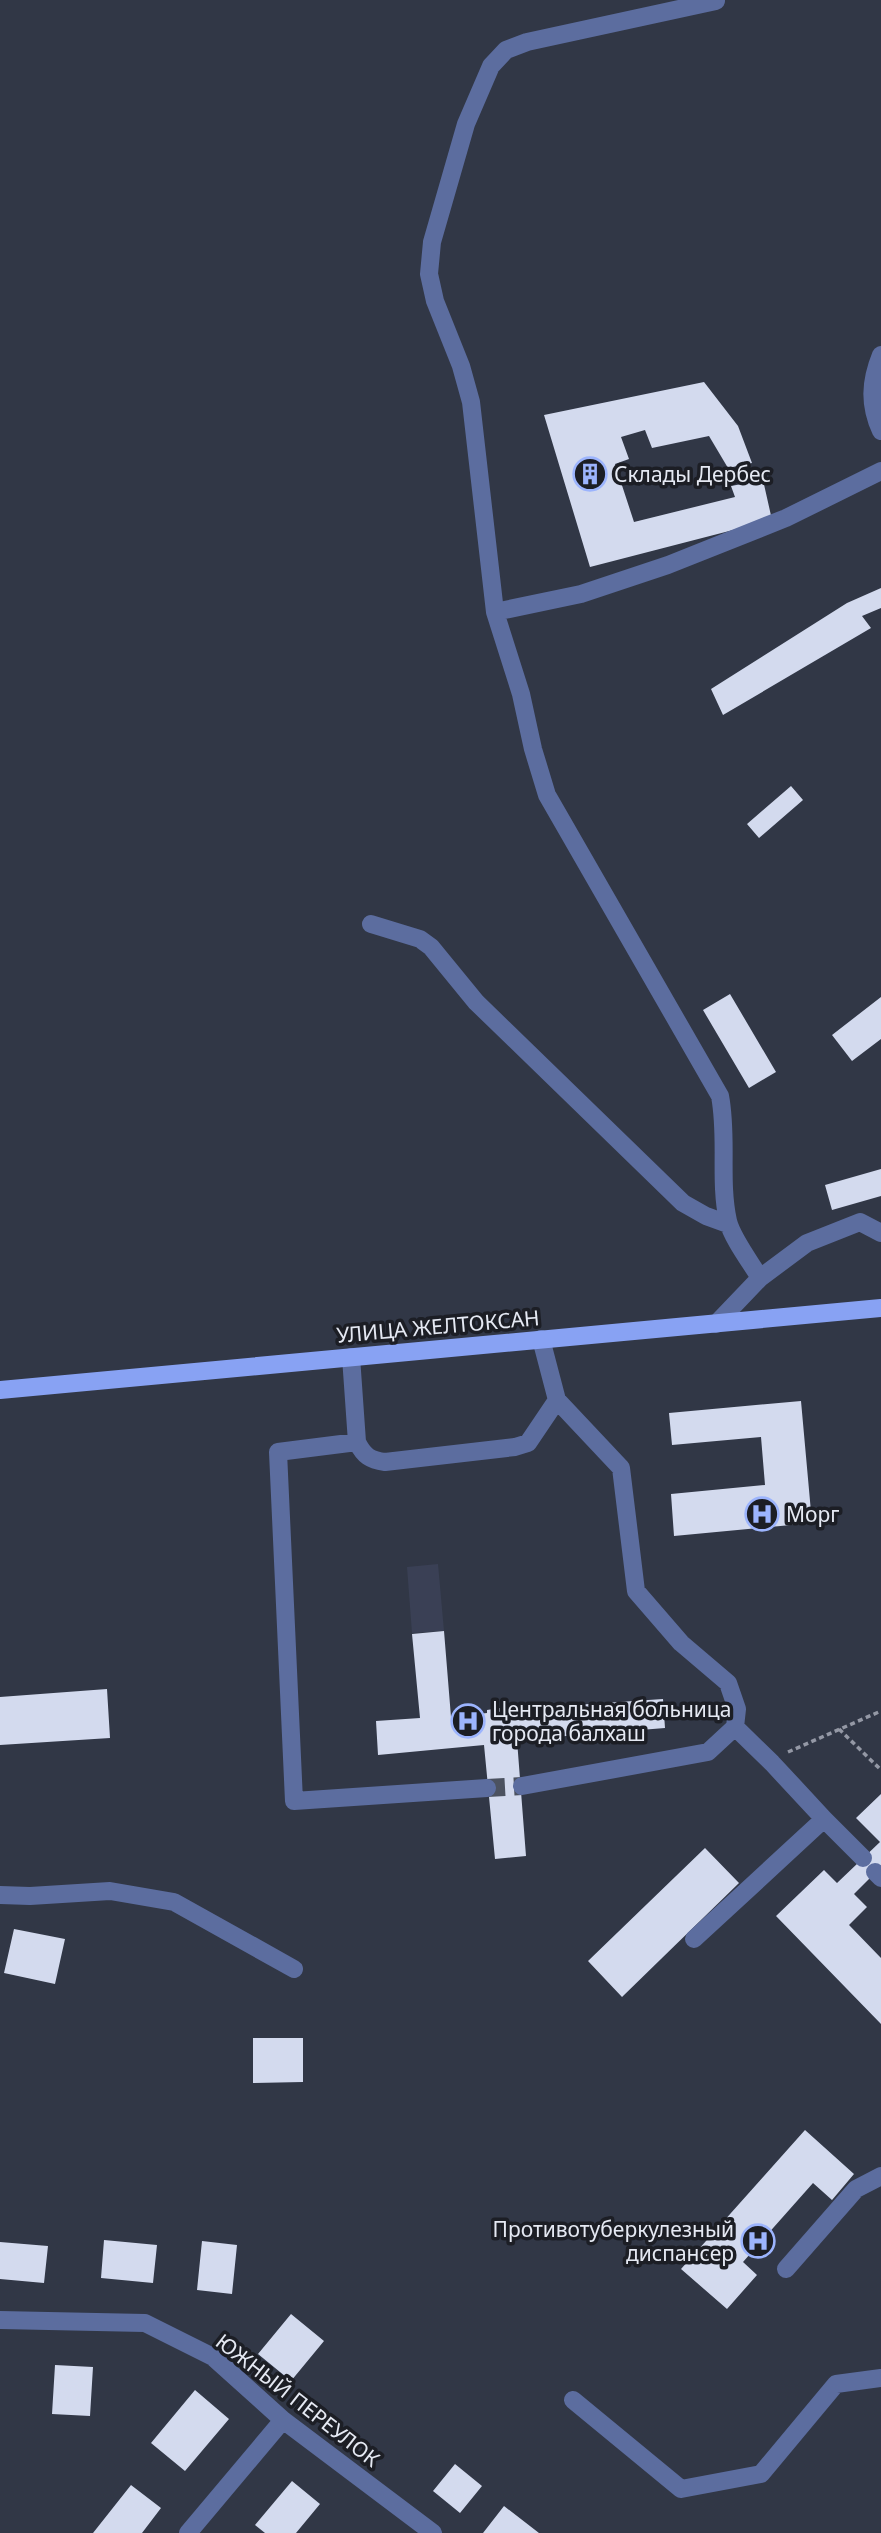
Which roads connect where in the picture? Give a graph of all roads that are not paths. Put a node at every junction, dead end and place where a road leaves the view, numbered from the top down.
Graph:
1 (717, 0) edge
2 (881, 355) edge
3 (881, 431) edge
4 (881, 471) edge
5 (495, 612) junction
6 (371, 924) dead end
7 (728, 1224) junction
8 (881, 1233) edge
9 (760, 1278) junction
10 (881, 1308) edge
11 (716, 1324) junction
12 (541, 1339) junction
13 (351, 1357) junction
14 (0, 1390) edge
15 (557, 1400) junction
16 (357, 1442) junction
17 (735, 1727) junction
18 (522, 1786) tunnel mouth
19 (487, 1788) tunnel mouth
20 (824, 1819) junction
21 (863, 1858) dead end
22 (0, 1895) edge
23 (694, 1939) dead end
24 (294, 1969) dead end
25 (881, 2176) edge
26 (786, 2269) dead end
27 (0, 2320) edge
28 (881, 2378) edge
29 (573, 2400) dead end
30 (283, 2420) junction
31 (188, 2533) edge
32 (433, 2533) edge

1 - 5 street
2 - 3 street
4 - 5 street
5 - 7 street
6 - 7 street
7 - 9 street
8 - 9 street
9 - 11 street
10 - 11 main road, УЛИЦА ЖЕЛТОКСАН
11 - 12 main road, УЛИЦА ЖЕЛТОКСАН
12 - 13 main road, УЛИЦА ЖЕЛТОКСАН
12 - 15 street
13 - 14 main road, УЛИЦА ЖЕЛТОКСАН
13 - 16 street
15 - 16 street
15 - 17 street
16 - 19 street
17 - 18 street
17 - 20 street
20 - 21 street
20 - 23 street
22 - 24 street
25 - 26 street
27 - 30 street, ЮЖНЫЙ ПЕРЕУЛОК
28 - 29 street
30 - 31 street
30 - 32 street, ЮЖНЫЙ ПЕРЕУЛОК

